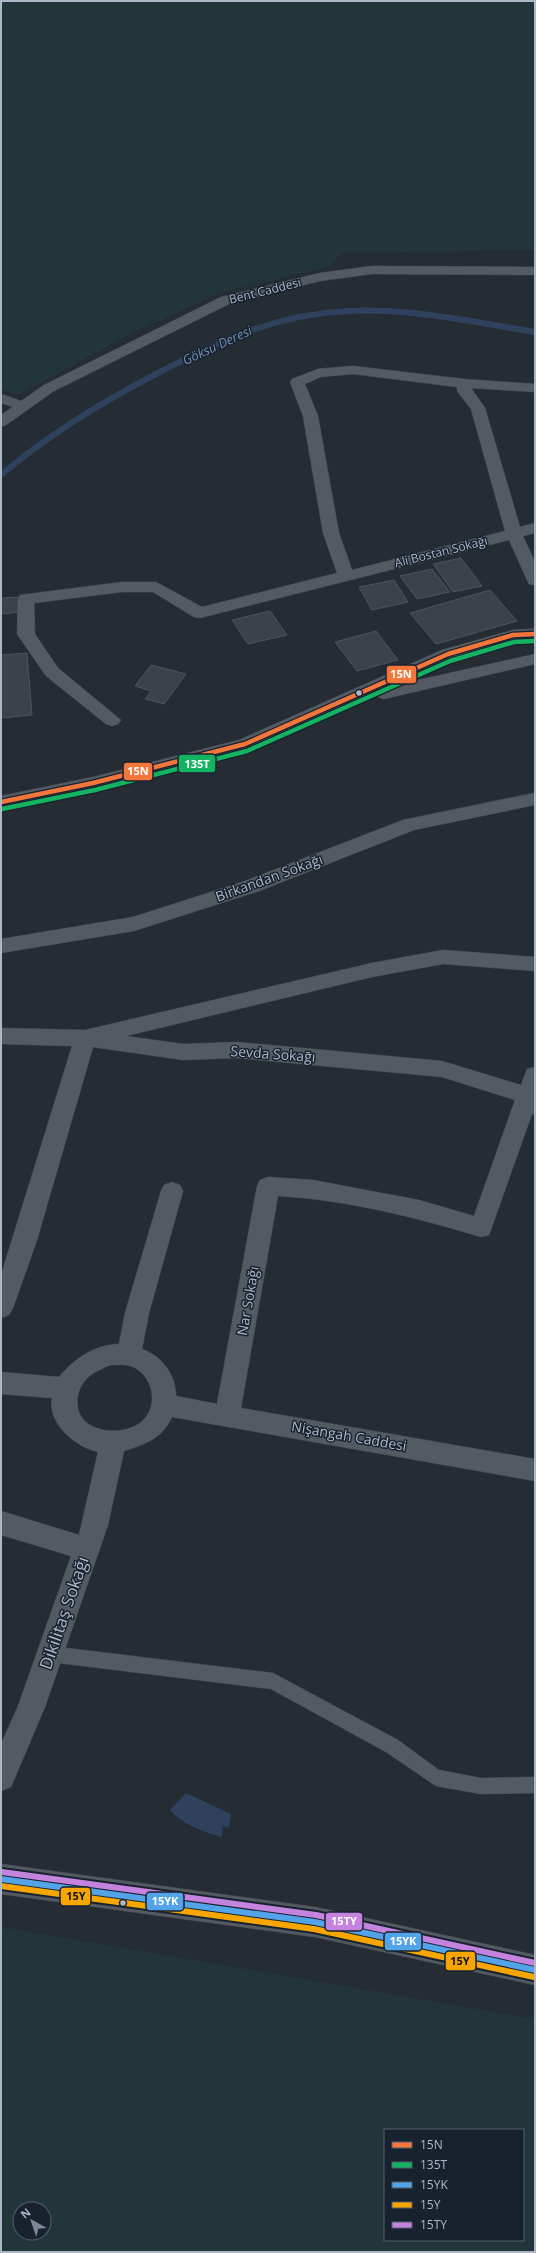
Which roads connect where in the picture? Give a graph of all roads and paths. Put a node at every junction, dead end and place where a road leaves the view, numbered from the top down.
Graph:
1 (535, 271) edge
2 (464, 383) junction
3 (535, 388) edge
4 (1, 398) edge
5 (22, 406) junction
6 (1, 422) edge
7 (535, 528) edge
8 (514, 533) junction
9 (346, 576) junction
10 (535, 580) edge
11 (535, 634) edge
12 (535, 659) edge
13 (329, 706) junction
14 (112, 720) dead end
15 (535, 799) edge
16 (1, 802) edge
17 (1, 946) edge
18 (535, 964) edge
19 (1, 1036) edge
20 (85, 1038) junction
21 (535, 1074) edge
22 (533, 1100) edge
23 (172, 1191) dead end
24 (1, 1308) edge
25 (129, 1355) junction
26 (1, 1383) edge
27 (66, 1388) junction
28 (163, 1405) junction
29 (227, 1416) junction
30 (113, 1444) junction
31 (535, 1470) edge
32 (1, 1523) edge
33 (86, 1549) junction
34 (50, 1654) junction
35 (1, 1777) edge
36 (535, 1785) edge
37 (1, 1879) edge
38 (535, 1970) edge

1 - 5 street, Bent Caddesi
2 - 3 street
2 - 8 street
2 - 9 street
4 - 5 street
5 - 6 street, Bent Caddesi
7 - 8 street, Ali Bostan Sokağı
8 - 9 street, Ali Bostan Sokağı
8 - 10 street
9 - 14 street, Ali Bostan Sokağı
11 - 13 street
12 - 13 street
13 - 16 street
15 - 17 street, Birkandan Sokağı
18 - 20 street
19 - 20 street, Sevda Sokaḡı
20 - 22 street, Sevda Sokaḡı
20 - 24 street
21 - 22 street
22 - 29 street, Nar Sokağı
23 - 25 street
25 - 27 street
25 - 28 street
26 - 27 street
27 - 30 street
28 - 29 street, Nişangah Caddesi
28 - 30 street
29 - 31 street, Nişangah Caddesi
30 - 33 street, Dikilitaş Sokağı
32 - 33 street
33 - 34 street, Dikilitaş Sokağı
34 - 35 street, Dikilitaş Sokağı
34 - 36 lane
37 - 38 street

